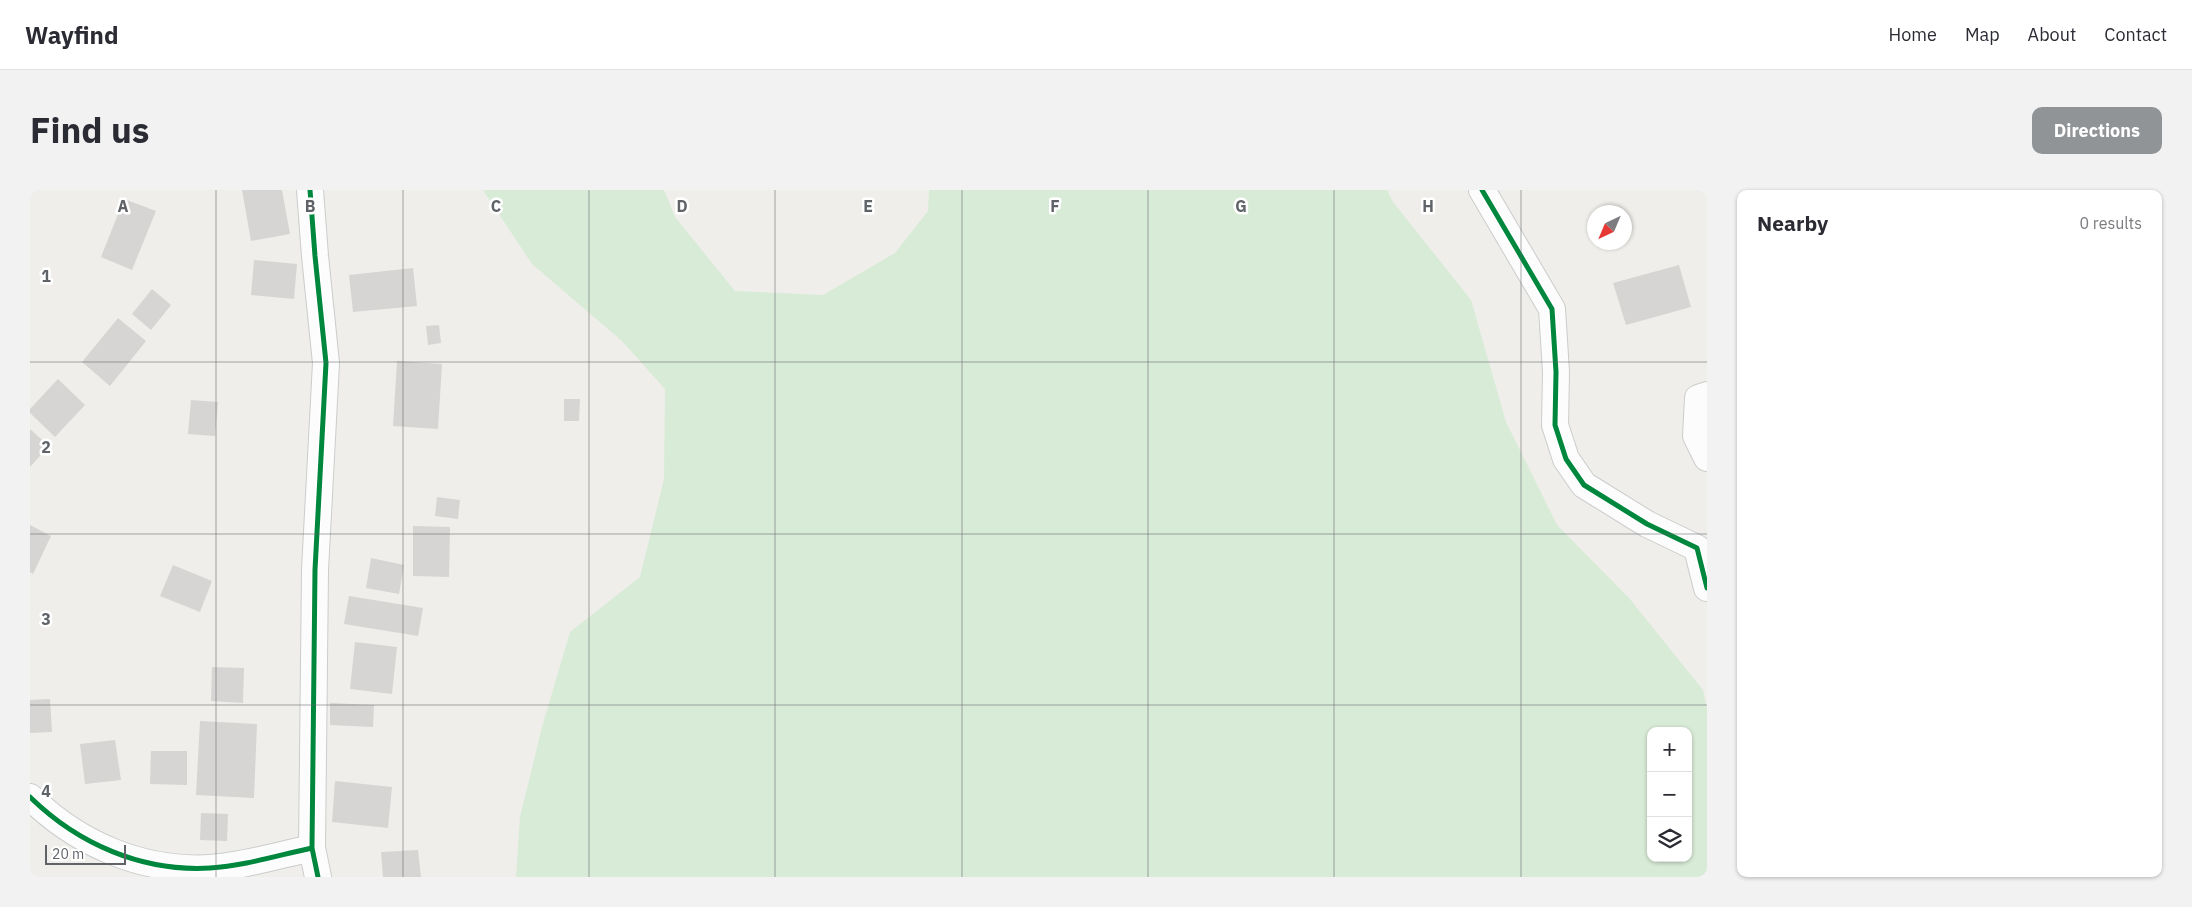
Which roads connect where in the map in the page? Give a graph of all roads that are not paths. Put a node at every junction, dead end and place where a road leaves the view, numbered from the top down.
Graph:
1 (310, 190) edge
2 (1482, 190) edge
3 (1707, 395) edge
4 (1707, 458) edge
5 (1702, 545) edge
6 (1707, 588) edge
7 (30, 797) edge
8 (312, 848) junction
9 (318, 877) edge

1 - 8 street
2 - 5 street
3 - 4 street
5 - 6 street
7 - 8 street
8 - 9 street

